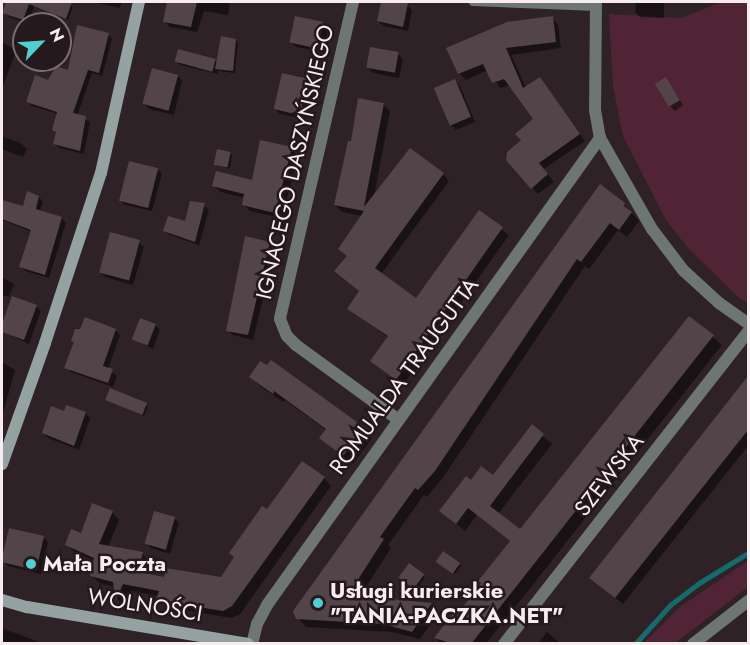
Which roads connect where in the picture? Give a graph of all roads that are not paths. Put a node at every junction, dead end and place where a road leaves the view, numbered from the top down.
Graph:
1 (139, 2) edge
2 (353, 2) edge
3 (473, 2) edge
4 (596, 4) edge
5 (600, 138) junction
6 (748, 323) edge
7 (748, 332) edge
8 (399, 420) junction
9 (2, 464) edge
10 (2, 600) edge
11 (748, 601) edge
12 (250, 644) edge
13 (504, 644) edge
14 (693, 644) edge

1 - 9 street
2 - 8 street, IGNACEGO DASZYŃSKIEGO
3 - 4 lane
4 - 5 street
5 - 6 street
5 - 8 street, ROMUALDA TRAUGUTTA
7 - 13 street, SZEWSKA
8 - 12 street, ROMUALDA TRAUGUTTA
10 - 12 street, WOLNOŚCI
11 - 14 street

